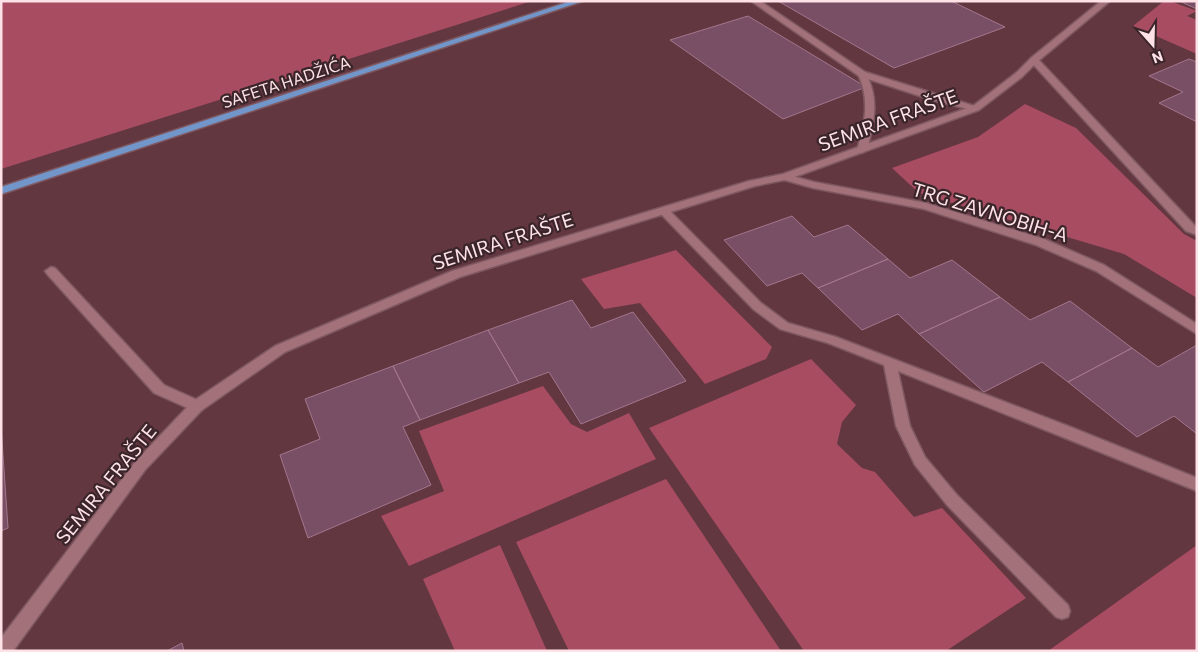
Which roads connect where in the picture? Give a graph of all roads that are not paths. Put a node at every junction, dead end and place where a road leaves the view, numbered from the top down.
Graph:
1 (579, 1) edge
2 (755, 1) edge
3 (1106, 1) edge
4 (1034, 60) junction
5 (862, 74) junction
6 (976, 108) junction
7 (862, 150) junction
8 (785, 178) junction
9 (1, 191) edge
10 (664, 211) junction
11 (1197, 232) edge
12 (51, 271) dead end
13 (1197, 330) edge
14 (890, 365) junction
15 (197, 406) junction
16 (1197, 485) edge
17 (1062, 611) dead end
18 (2, 651) edge

1 - 9 main road, SAFETA HADŽIĆA
2 - 5 street
3 - 4 street, SEMIRA FRAŠTE
4 - 6 street, SEMIRA FRAŠTE
4 - 11 street
5 - 6 street
5 - 7 street
6 - 7 street, SEMIRA FRAŠTE
7 - 8 street, SEMIRA FRAŠTE
8 - 10 street, SEMIRA FRAŠTE
8 - 13 street, TRG ZAVNOBIH-A
10 - 14 street
10 - 15 street, SEMIRA FRAŠTE
12 - 15 street
14 - 16 street
14 - 17 street
15 - 18 street, SEMIRA FRAŠTE

